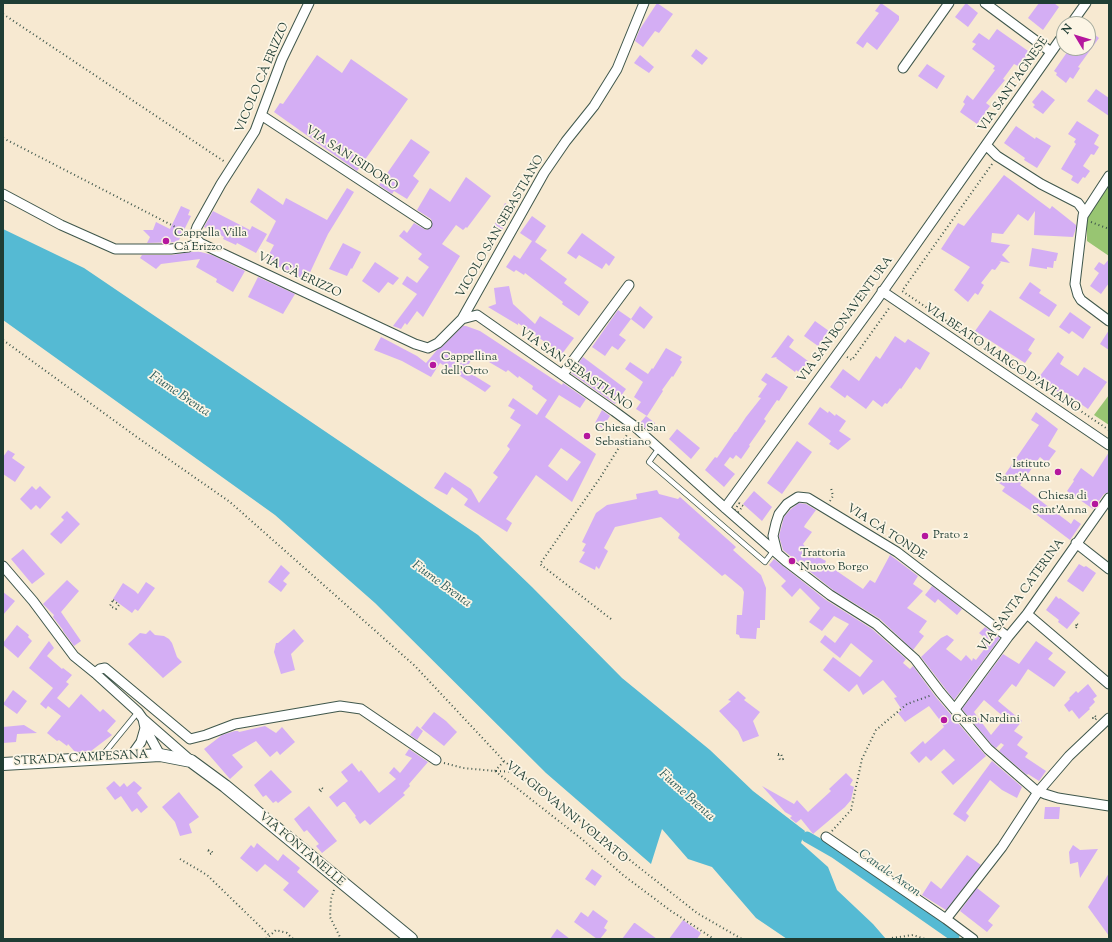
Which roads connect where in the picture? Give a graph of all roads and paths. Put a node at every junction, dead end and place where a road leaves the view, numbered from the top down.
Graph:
1 (309, 3) edge
2 (644, 3) edge
3 (949, 3) edge
4 (985, 3) edge
5 (1086, 3) edge
6 (3, 14) edge
7 (1077, 16) edge
8 (1056, 45) edge
9 (1051, 52) junction
10 (903, 68) dead end
11 (261, 115) junction
12 (3, 138) edge
13 (986, 145) junction
14 (997, 156) junction
15 (233, 166) junction
16 (1109, 176) edge
17 (3, 194) edge
18 (1083, 216) junction
19 (428, 224) dead end
20 (1109, 230) edge
21 (196, 240) junction
22 (629, 285) dead end
23 (882, 291) junction
24 (893, 302) dead end
25 (462, 318) junction
26 (1109, 321) edge
27 (3, 340) edge
28 (839, 352) junction
29 (562, 374) junction
30 (633, 425) junction
31 (1109, 430) edge
32 (1109, 445) edge
33 (658, 448) junction
34 (831, 488) dead end
35 (1109, 498) edge
36 (725, 508) junction
37 (825, 509) junction
38 (1076, 543) junction
39 (775, 551) junction
40 (3, 566) edge
41 (1109, 569) edge
42 (113, 600) joint
43 (1027, 614) junction
44 (611, 619) dead end
45 (1008, 637) junction
46 (95, 673) junction
47 (1109, 684) edge
48 (940, 692) junction
49 (955, 709) junction
50 (140, 715) junction
51 (1109, 718) edge
52 (145, 728) junction
53 (169, 742) junction
54 (131, 756) junction
55 (164, 756) junction
56 (100, 758) junction
57 (436, 760) joint
58 (191, 761) junction
59 (504, 761) junction
60 (3, 764) edge
61 (495, 771) junction
62 (518, 772) junction
63 (1038, 792) junction
64 (1109, 806) edge
65 (826, 837) joint
66 (180, 859) dead end
67 (337, 880) junction
68 (946, 919) junction
69 (270, 936) junction
70 (892, 938) edge
71 (266, 939) edge
72 (294, 939) edge
73 (341, 939) edge
74 (411, 939) edge
75 (714, 939) edge
76 (742, 939) edge
77 (925, 939) edge
78 (973, 939) edge

1 - 11 street, VICOLO CÀ ERIZZO
2 - 25 street, VICOLO SAN SEBASTIANO
3 - 10 street
4 - 9 street
5 - 7 street
6 - 15 path
8 - 9 street, VIA SANT'AGNESE
9 - 13 street, VIA SANT'AGNESE
11 - 15 street, VICOLO CÀ ERIZZO
11 - 19 street, VIA SAN ISIDORO
12 - 21 path
13 - 14 street, VIA SANT'AGNESE
13 - 23 street, VIA SAN BONAVENTURA
14 - 18 street, VIA SANT'AGNESE
14 - 31 path
15 - 21 street, VICOLO CÀ ERIZZO
16 - 18 street
17 - 21 street
18 - 20 path
18 - 26 street
21 - 25 street, VIA CÀ ERIZZO
22 - 29 street
23 - 28 street, VIA SAN BONAVENTURA
23 - 32 street, VIA BEATO MARCO D'AVIANO
24 - 28 path
25 - 29 street, VIA SAN SEBASTIANO
27 - 59 path
28 - 36 street, VIA SAN BONAVENTURA
29 - 30 street, VIA SAN SEBASTIANO
30 - 33 street, VIA SAN SEBASTIANO
30 - 44 path
33 - 36 street, VIA SAN SEBASTIANO
33 - 39 lane
34 - 37 path
35 - 38 street, VIA SANTA CATERINA
36 - 39 street, VIA SAN SEBASTIANO
37 - 39 street, VIA CÀ TONDE
37 - 45 street, VIA CÀ TONDE
38 - 41 street
38 - 43 street, VIA SANTA CATERINA
39 - 48 street, VIA SAN SEBASTIANO
40 - 46 street, VIA FONTANELLE
42 - 42 path
43 - 45 street, VIA SANTA CATERINA
43 - 47 street
45 - 49 street, VIA SANTA CATERINA
46 - 50 street, VIA FONTANELLE
46 - 57 street
48 - 49 street, VIA SAN SEBASTIANO
48 - 65 path
49 - 63 street, VIA SAN SEBASTIANO
50 - 52 street
50 - 53 street, VIA FONTANELLE
50 - 56 lane
51 - 63 street
52 - 54 street
52 - 55 street
53 - 55 street
53 - 58 street, VIA FONTANELLE
54 - 55 street, STRADA CAMPESANA
54 - 56 street, STRADA CAMPESANA
55 - 58 street, VIA FONTANELLE
56 - 60 street, STRADA CAMPESANA
57 - 61 path, VIA GIOVANNI VOLPATO
58 - 67 street, VIA FONTANELLE
59 - 61 path
59 - 62 path
61 - 62 path
61 - 75 path, VIA GIOVANNI VOLPATO
62 - 76 path
63 - 64 street
63 - 68 street
65 - 68 street
66 - 69 path
67 - 73 path
67 - 74 street, VIA FONTANELLE
68 - 78 street
69 - 71 path
69 - 72 path
70 - 77 path

